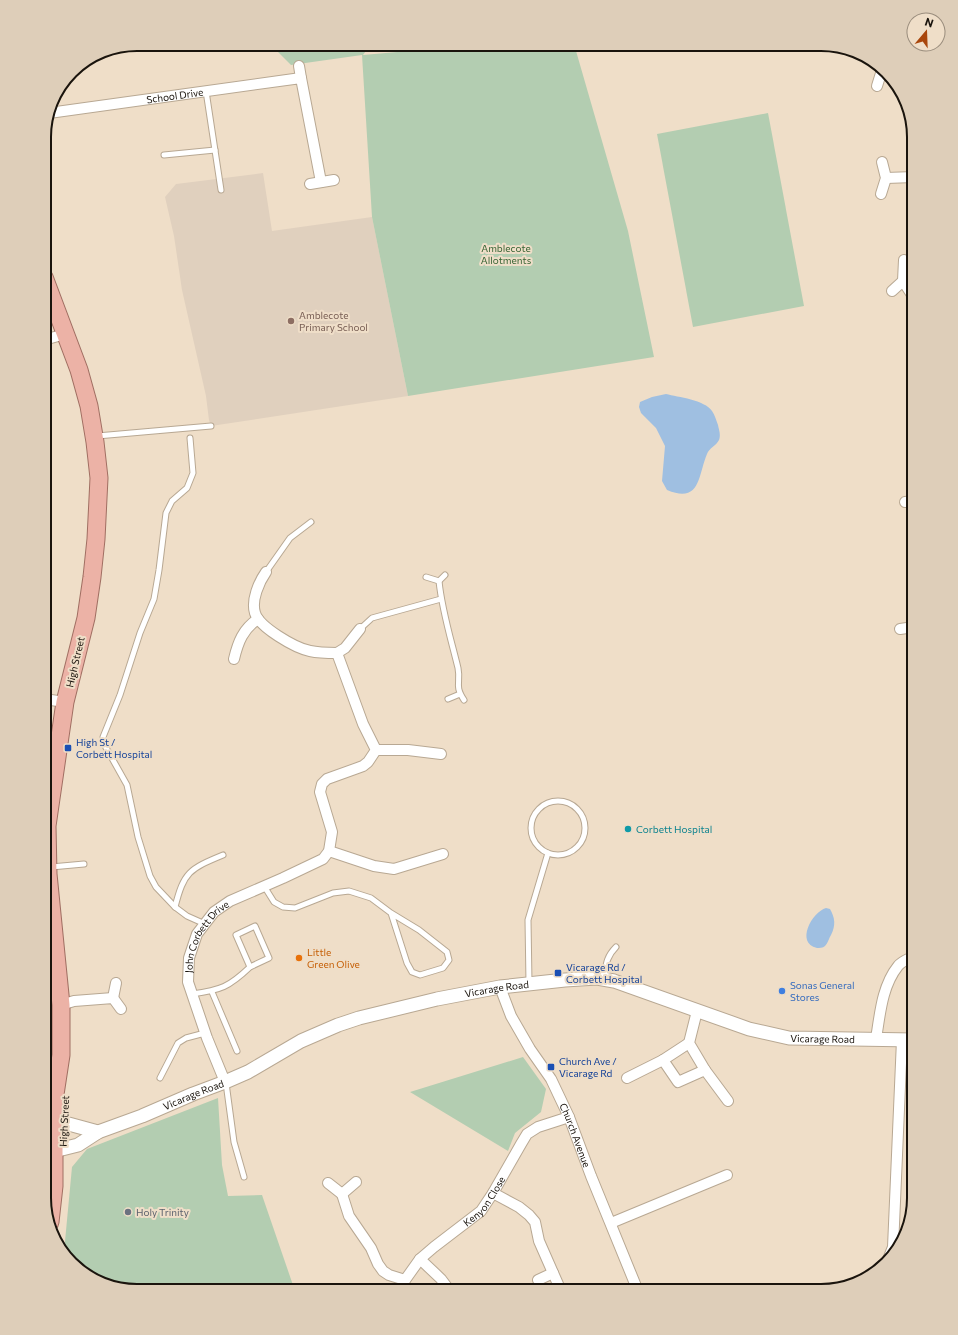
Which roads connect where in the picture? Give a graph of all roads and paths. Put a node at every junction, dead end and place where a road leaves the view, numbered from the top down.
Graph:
1 (299, 66) dead end
2 (881, 75) edge
3 (301, 78) junction
4 (877, 86) dead end
5 (206, 91) junction
6 (55, 112) edge
7 (215, 150) junction
8 (164, 155) dead end
9 (882, 162) dead end
10 (907, 177) edge
11 (886, 178) junction
12 (334, 180) dead end
13 (321, 182) junction
14 (310, 184) dead end
15 (221, 190) dead end
16 (881, 194) dead end
17 (904, 260) dead end
18 (903, 281) junction
19 (907, 287) edge
20 (892, 291) dead end
21 (51, 296) edge
22 (65, 334) junction
23 (51, 338) edge
24 (211, 426) dead end
25 (94, 437) junction
26 (190, 438) dead end
27 (311, 522) dead end
28 (266, 572) joint
29 (445, 575) dead end
30 (426, 577) dead end
31 (439, 581) junction
32 (441, 599) junction
33 (258, 619) junction
34 (907, 628) edge
35 (360, 629) joint
36 (900, 629) dead end
37 (338, 653) junction
38 (234, 659) dead end
39 (460, 694) junction
40 (448, 699) dead end
41 (51, 700) edge
42 (464, 700) dead end
43 (65, 702) junction
44 (376, 750) junction
45 (441, 754) dead end
46 (51, 778) edge
47 (329, 851) junction
48 (442, 854) dead end
49 (548, 854) junction
50 (223, 855) dead end
51 (51, 860) edge
52 (84, 864) dead end
53 (264, 886) junction
54 (175, 908) junction
55 (51, 910) edge
56 (391, 913) junction
57 (205, 924) junction
58 (616, 947) dead end
59 (907, 960) edge
60 (250, 967) junction
61 (51, 969) edge
62 (604, 979) junction
63 (116, 983) dead end
64 (529, 984) junction
65 (500, 987) junction
66 (212, 992) junction
67 (192, 994) junction
68 (113, 998) junction
69 (61, 1005) junction
70 (121, 1009) dead end
71 (697, 1011) junction
72 (205, 1033) junction
73 (876, 1039) junction
74 (907, 1040) edge
75 (689, 1043) junction
76 (237, 1051) dead end
77 (907, 1055) edge
78 (663, 1060) junction
79 (705, 1070) junction
80 (160, 1078) dead end
81 (626, 1078) dead end
82 (226, 1082) junction
83 (728, 1102) dead end
84 (568, 1117) junction
85 (59, 1122) junction
86 (98, 1132) junction
87 (58, 1150) junction
88 (727, 1175) dead end
89 (244, 1177) dead end
90 (356, 1182) dead end
91 (328, 1183) dead end
92 (494, 1193) junction
93 (342, 1194) junction
94 (52, 1207) edge
95 (611, 1223) junction
96 (895, 1243) edge
97 (420, 1259) junction
98 (554, 1272) junction
99 (405, 1280) junction
100 (538, 1280) dead end
101 (403, 1284) edge
102 (444, 1284) edge
103 (558, 1284) edge
104 (635, 1284) edge

1 - 3 street
2 - 4 street
3 - 5 street, School Drive
3 - 13 street
5 - 6 street, School Drive
5 - 7 lane
7 - 8 lane
7 - 15 lane
9 - 11 street
10 - 11 street
11 - 16 street
12 - 13 street
13 - 14 street
17 - 18 street
18 - 19 street
18 - 20 street
21 - 22 highway, High Street
22 - 23 street
22 - 25 highway, High Street
24 - 25 lane
25 - 43 highway, High Street
26 - 54 lane
27 - 28 lane
28 - 33 street
29 - 31 lane
30 - 31 lane
31 - 32 lane
32 - 35 lane
32 - 39 lane
33 - 37 street
33 - 38 street
34 - 36 street
35 - 37 street
37 - 44 street
39 - 40 lane
39 - 42 lane
41 - 43 street
43 - 46 highway, High Street
44 - 45 street
44 - 47 street
47 - 48 street
47 - 53 street, John Corbett Drive
49 - 49 lane
49 - 64 lane
50 - 54 lane
51 - 52 lane
53 - 56 lane
53 - 57 street, John Corbett Drive
54 - 57 lane
55 - 61 highway, High Street
56 - 56 lane
57 - 67 street, John Corbett Drive
58 - 62 lane
59 - 73 street
60 - 60 lane
60 - 66 lane
61 - 69 highway, High Street
62 - 64 street, Vicarage Road
62 - 71 street, Vicarage Road
63 - 68 street
64 - 65 street, Vicarage Road
65 - 82 street, Vicarage Road
65 - 84 street, Church Avenue
66 - 67 lane
66 - 76 lane
67 - 72 street, John Corbett Drive
68 - 69 street
68 - 70 street
69 - 85 highway, High Street
71 - 73 street, Vicarage Road
71 - 75 street
72 - 80 lane
72 - 82 street, John Corbett Drive
73 - 74 street, Vicarage Road
75 - 78 street
75 - 79 street
77 - 96 street
78 - 79 street
78 - 81 street
79 - 83 street
82 - 86 street, Vicarage Road
82 - 89 lane
84 - 92 street, Kenyon Close
84 - 95 street, Church Avenue
85 - 86 street
85 - 87 highway, High Street
86 - 87 street, Vicarage Road
87 - 94 highway, High Street
88 - 95 street
90 - 93 street
91 - 93 street
92 - 97 street, Kenyon Close
92 - 98 street
93 - 99 street
95 - 104 street, Church Avenue
97 - 99 street, Kenyon Close
97 - 102 street
98 - 100 street
98 - 103 street
99 - 101 street, Kenyon Close

